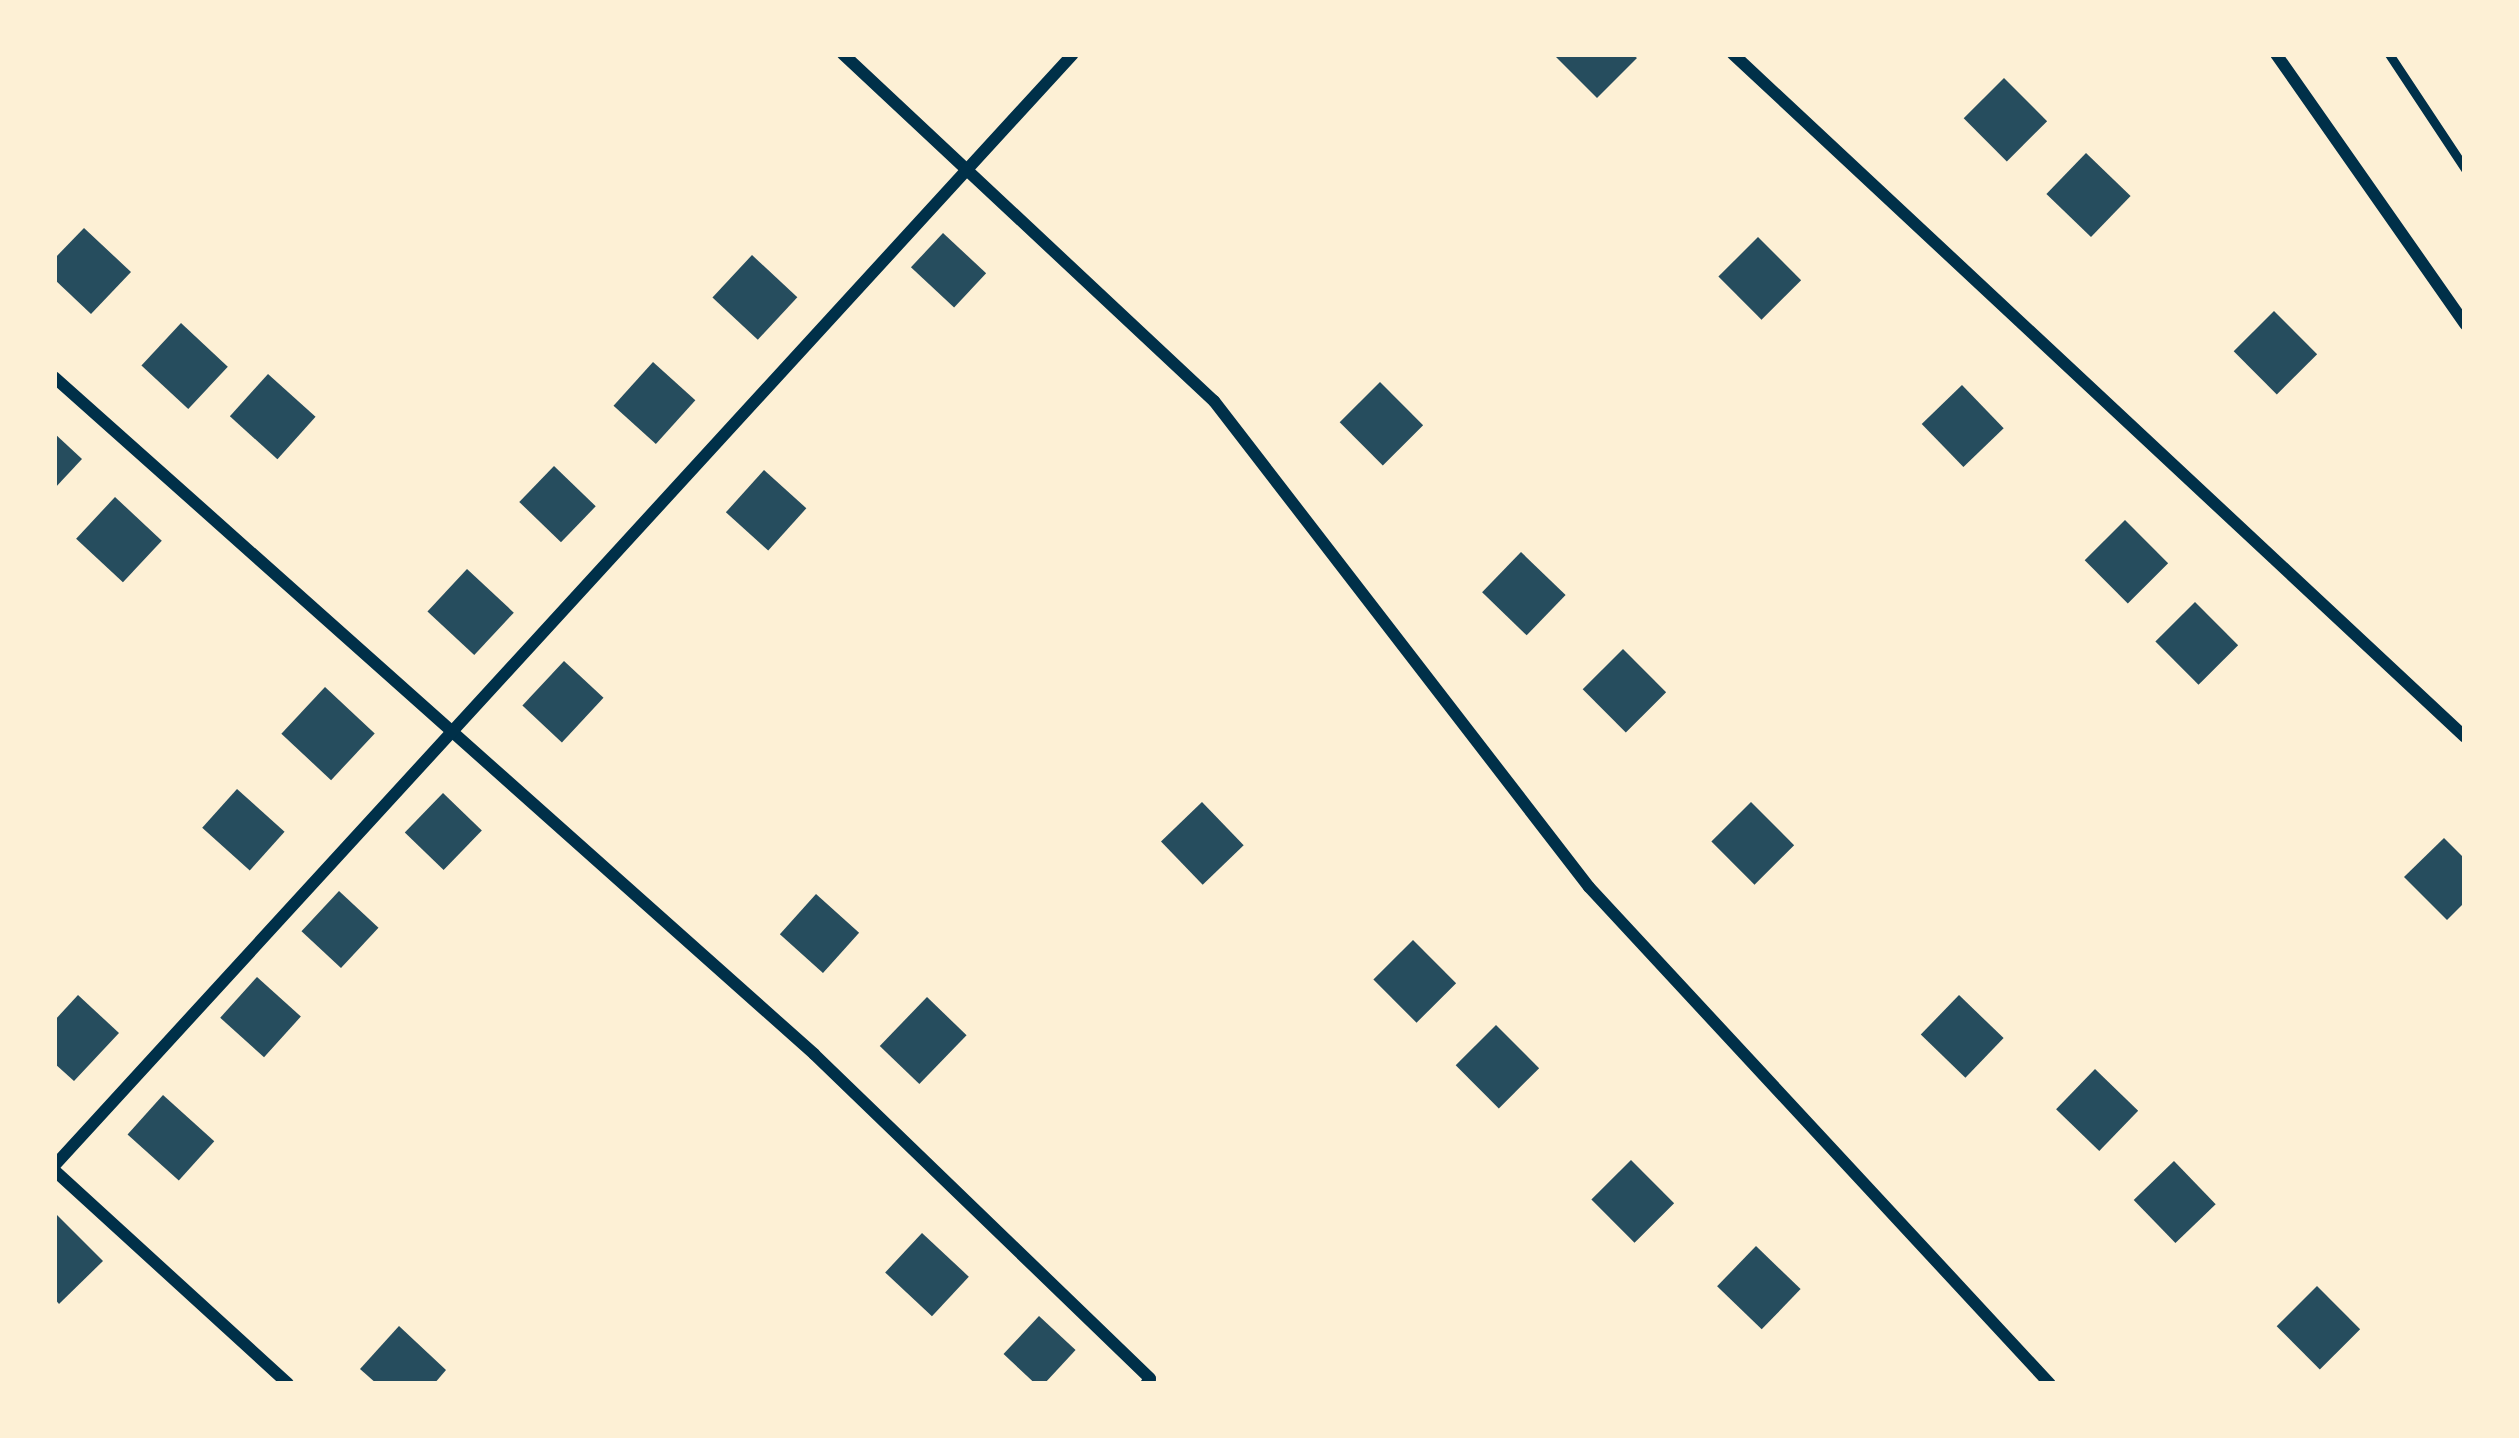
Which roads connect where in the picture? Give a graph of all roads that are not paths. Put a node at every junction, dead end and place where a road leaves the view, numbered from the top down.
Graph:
1 (844, 54) edge
2 (1072, 54) edge
3 (1733, 54) edge
4 (2276, 54) edge
5 (2389, 54) edge
6 (968, 168) junction
7 (2465, 169) edge
8 (2465, 324) edge
9 (54, 377) edge
10 (452, 734) junction
11 (2465, 737) edge
12 (54, 1168) edge
13 (1148, 1381) edge
14 (288, 1384) edge
15 (2050, 1384) edge

1 - 6 street
2 - 6 street
3 - 11 street
4 - 8 street
5 - 7 lane
6 - 10 street
6 - 15 street
9 - 10 street
10 - 12 street
10 - 13 street
12 - 14 street

